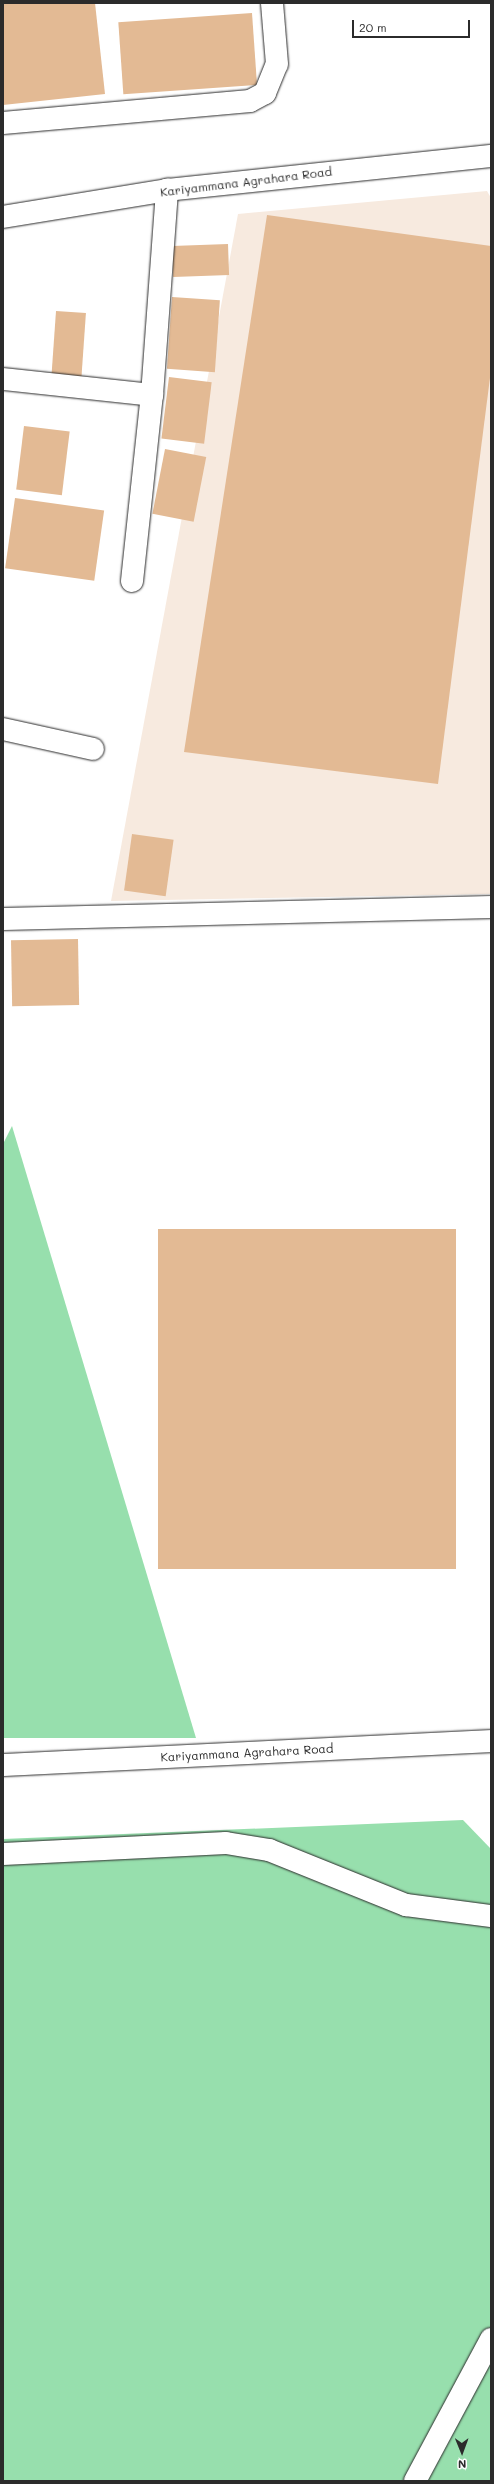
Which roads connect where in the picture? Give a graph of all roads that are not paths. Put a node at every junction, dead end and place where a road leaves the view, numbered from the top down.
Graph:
1 (272, 3) edge
2 (3, 124) edge
3 (491, 156) edge
4 (167, 190) junction
5 (3, 217) edge
6 (3, 379) edge
7 (152, 395) junction
8 (132, 581) dead end
9 (3, 729) edge
10 (93, 750) dead end
11 (491, 907) edge
12 (3, 919) edge
13 (491, 1741) edge
14 (3, 1765) edge
15 (3, 1854) edge
16 (491, 1916) edge
17 (491, 2338) edge
18 (415, 2481) edge

1 - 2 street
3 - 4 street, Kariyammana Agrahara Road
4 - 5 street, Kariyammana Agrahara Road
4 - 7 street
6 - 7 street
7 - 8 street
9 - 10 street
11 - 12 street
13 - 14 street, Kariyammana Agrahara Road
15 - 16 street
17 - 18 street

